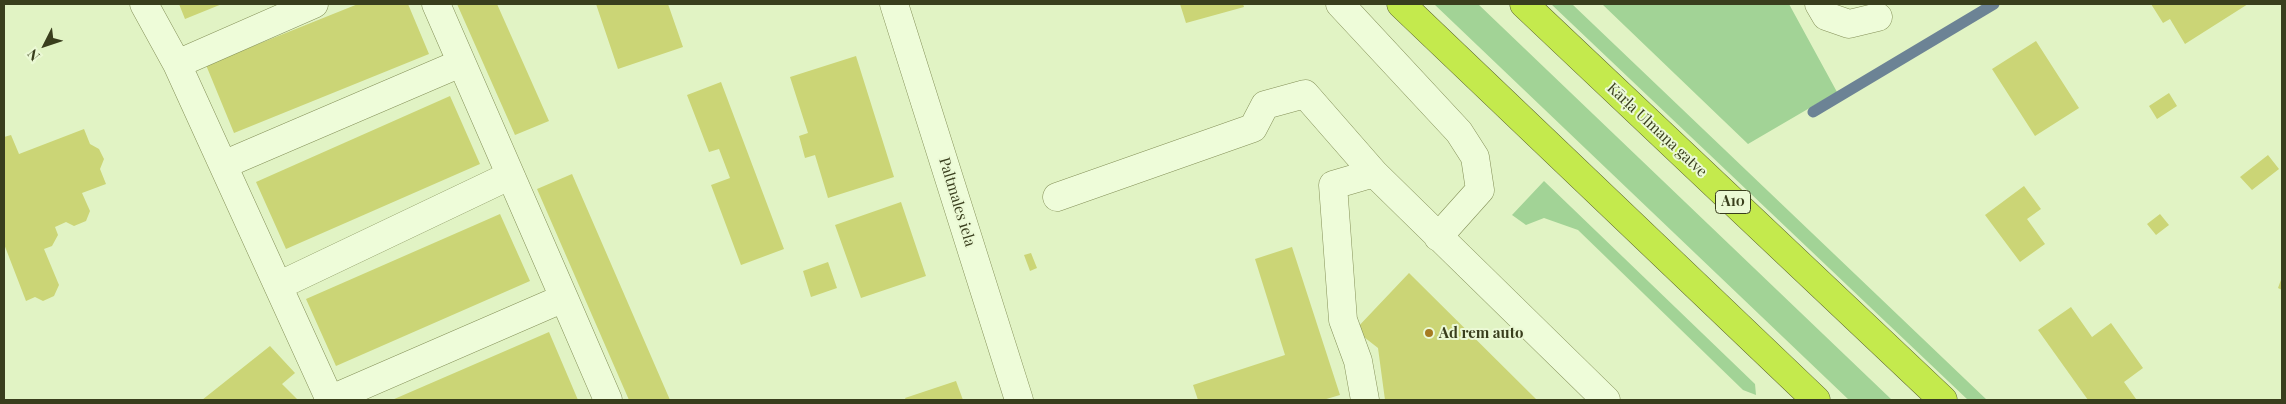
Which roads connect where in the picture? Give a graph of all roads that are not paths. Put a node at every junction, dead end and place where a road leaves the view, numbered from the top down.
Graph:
1 (144, 4) edge
2 (314, 4) edge
3 (436, 4) edge
4 (894, 4) edge
5 (1340, 4) edge
6 (1401, 4) edge
7 (1524, 4) edge
8 (1819, 4) edge
9 (1878, 17) dead end
10 (461, 62) junction
11 (177, 64) junction
12 (223, 165) junction
13 (1374, 173) junction
14 (509, 176) junction
15 (1057, 197) dead end
16 (1438, 238) junction
17 (278, 286) junction
18 (564, 298) junction
19 (330, 400) edge
20 (608, 400) edge
21 (1019, 400) edge
22 (1365, 400) edge
23 (1606, 400) edge
24 (1816, 400) edge
25 (1943, 400) edge

1 - 11 street
2 - 11 street
3 - 10 street
4 - 21 street, Paltmales iela
5 - 16 street
6 - 24 highway
7 - 25 highway, Kārļa Ulmaņa gatve / A10
8 - 9 street
10 - 12 street
10 - 14 street
11 - 12 street
12 - 17 street
13 - 15 street
13 - 16 street
13 - 22 street
14 - 17 street
14 - 18 street
16 - 23 street
17 - 19 street
18 - 19 street
18 - 20 street

